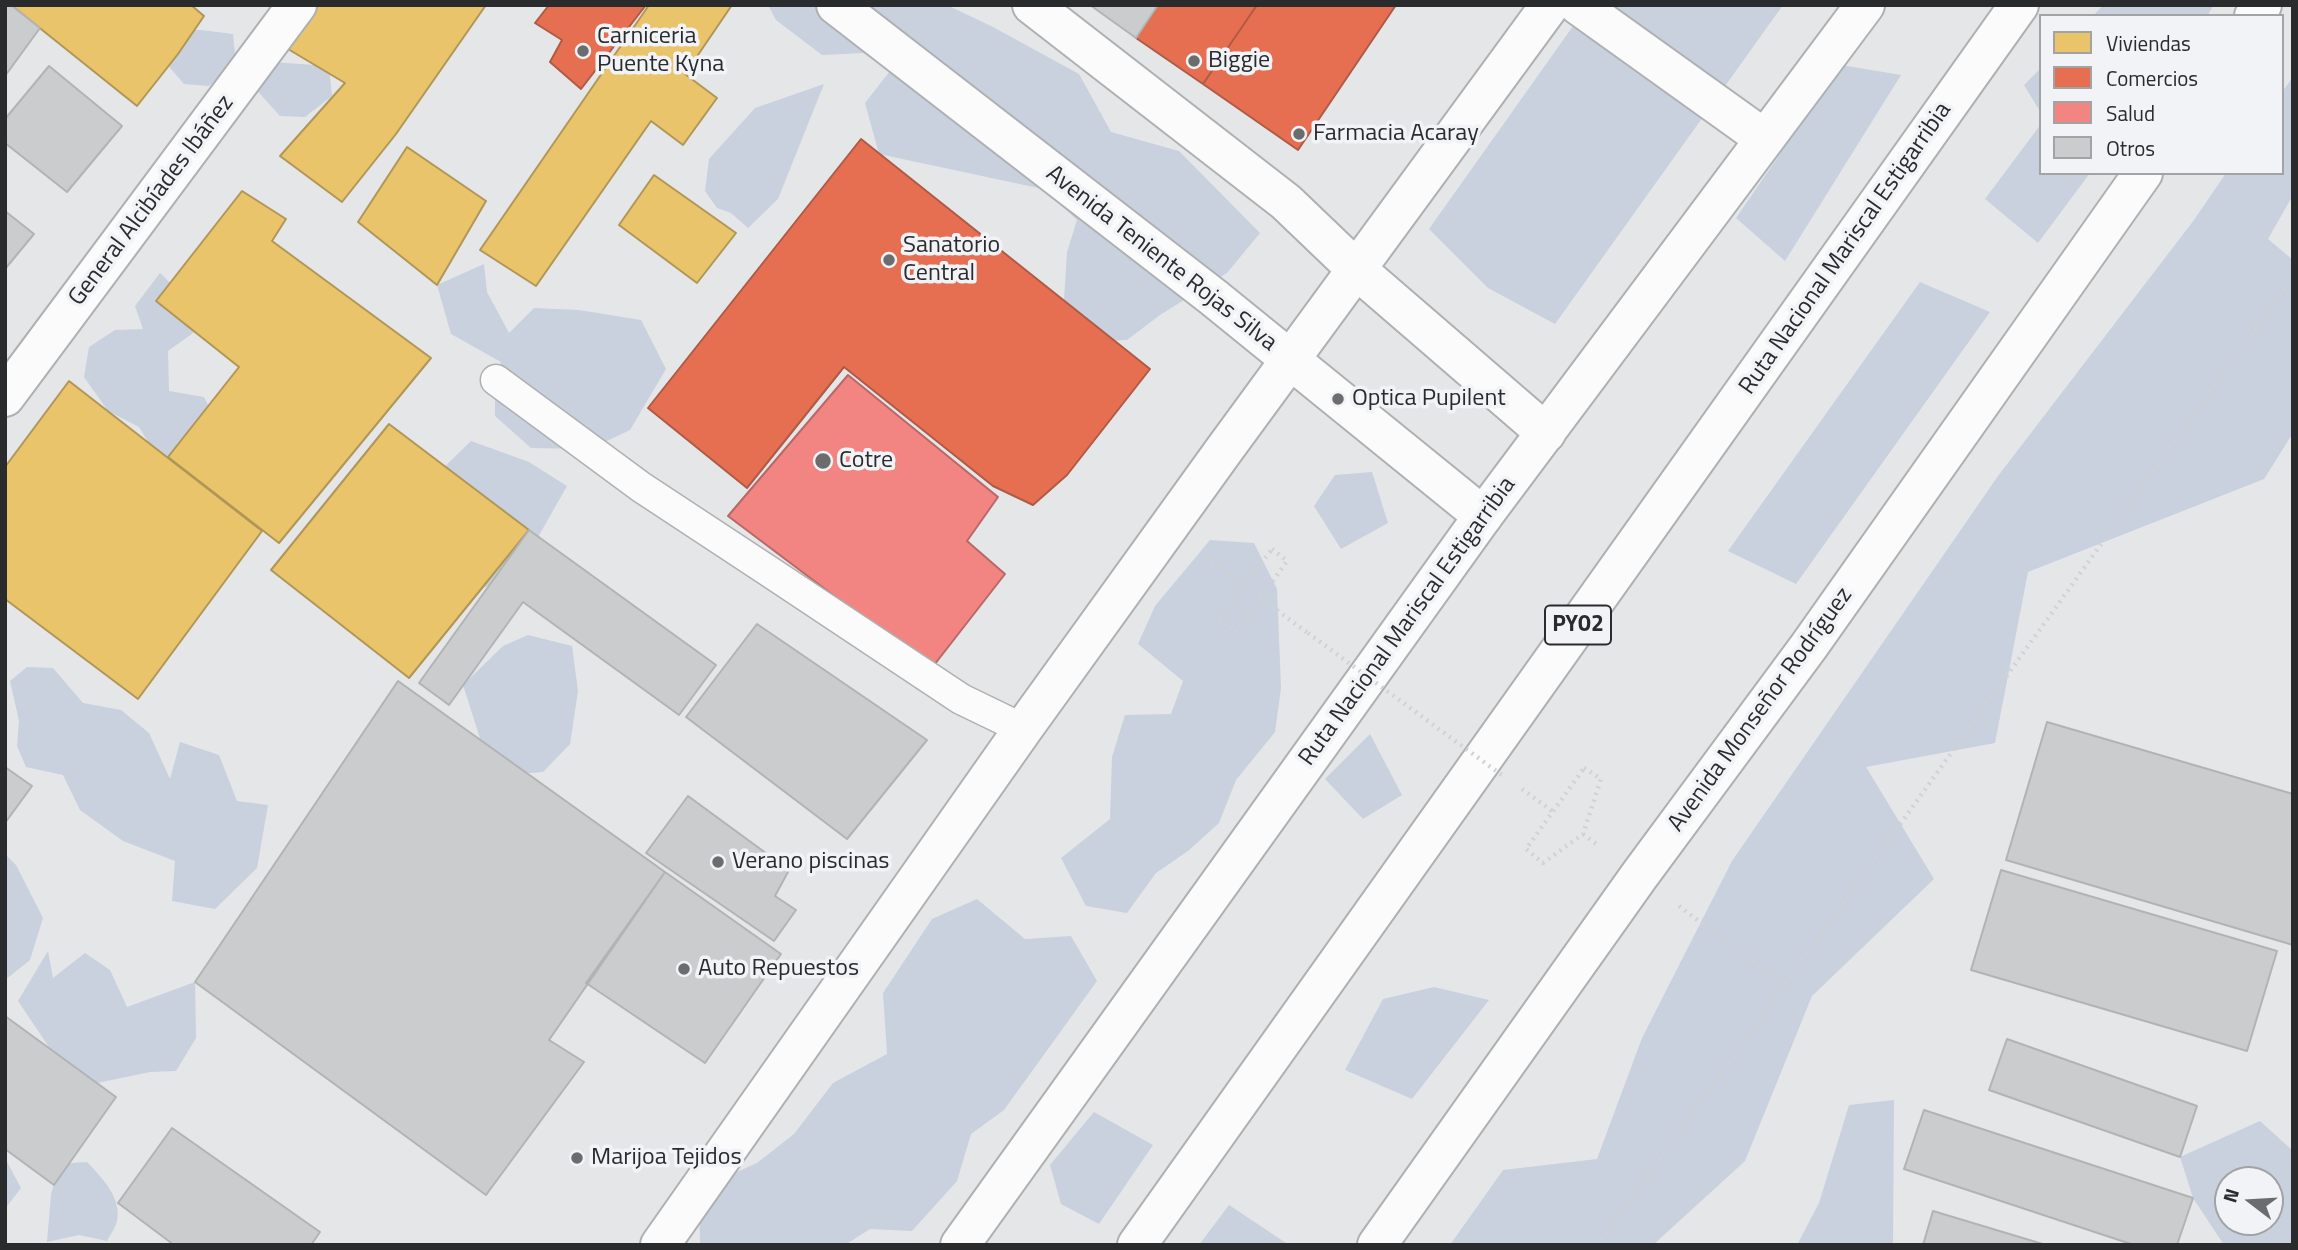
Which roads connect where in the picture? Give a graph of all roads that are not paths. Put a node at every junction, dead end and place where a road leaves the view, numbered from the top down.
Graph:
1 (297, 5) edge
2 (836, 5) edge
3 (1032, 5) edge
4 (1550, 5) edge
5 (1578, 5) edge
6 (1865, 5) edge
7 (2019, 5) edge
8 (1765, 139) junction
9 (2142, 175) edge
10 (1356, 269) junction
11 (1290, 360) junction
12 (496, 380) dead end
13 (5, 397) edge
14 (1546, 433) junction
15 (1483, 516) junction
16 (1023, 729) junction
17 (660, 1245) edge
18 (960, 1245) edge
19 (1137, 1245) edge
20 (1377, 1245) edge

1 - 13 main road, General Alcibíades Ibáñez
2 - 11 main road, Avenida Teniente Rojas Silva
3 - 10 main road
4 - 10 main road
5 - 8 main road
6 - 8 main road, Ruta Nacional Mariscal Estigarribia
7 - 19 main road, Ruta Nacional Mariscal Estigarribia / PY02
8 - 14 main road, Ruta Nacional Mariscal Estigarribia
9 - 20 main road, Avenida Monseñor Rodríguez
10 - 11 main road
10 - 14 main road
11 - 15 main road, Avenida Teniente Rojas Silva
11 - 16 main road
12 - 16 lane
14 - 15 main road, Ruta Nacional Mariscal Estigarribia
15 - 18 main road, Ruta Nacional Mariscal Estigarribia
16 - 17 main road

